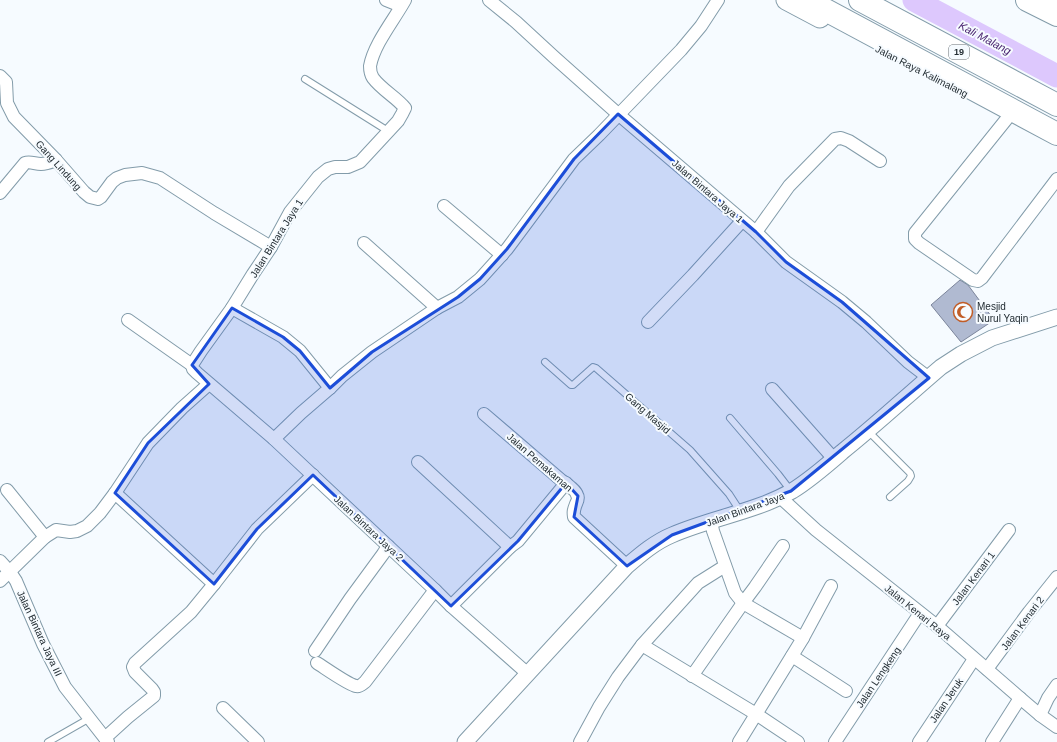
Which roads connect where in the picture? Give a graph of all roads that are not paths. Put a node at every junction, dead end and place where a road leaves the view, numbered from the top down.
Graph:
1 (386, 0) edge
2 (489, 0) edge
3 (718, 0) edge
4 (786, 0) edge
5 (807, 0) edge
6 (860, 0) edge
7 (1027, 0) edge
8 (403, 3) edge
9 (1057, 15) edge
10 (0, 76) edge
11 (305, 80) dead end
12 (1057, 105) edge
13 (4, 109) edge
14 (618, 114) junction
15 (1009, 116) junction
16 (388, 131) junction
17 (1057, 134) edge
18 (1057, 143) edge
19 (56, 160) junction
20 (880, 161) dead end
21 (1057, 178) edge
22 (0, 193) edge
23 (444, 206) dead end
24 (742, 221) junction
25 (756, 232) junction
26 (364, 243) dead end
27 (271, 247) junction
28 (502, 255) junction
29 (232, 308) junction
30 (437, 308) junction
31 (1057, 317) edge
32 (128, 320) dead end
33 (648, 322) dead end
34 (545, 362) dead end
35 (192, 365) junction
36 (929, 378) junction
37 (209, 384) junction
38 (330, 388) junction
39 (772, 389) dead end
40 (484, 414) dead end
41 (730, 418) dead end
42 (868, 431) junction
43 (274, 439) junction
44 (834, 460) junction
45 (418, 462) dead end
46 (313, 475) junction
47 (566, 483) junction
48 (7, 490) dead end
49 (115, 493) junction
50 (786, 494) junction
51 (890, 497) dead end
52 (740, 511) junction
53 (710, 521) junction
54 (1009, 530) dead end
55 (45, 537) junction
56 (388, 546) junction
57 (783, 546) dead end
58 (510, 547) junction
59 (0, 561) edge
60 (627, 566) junction
61 (725, 566) junction
62 (10, 572) junction
63 (1057, 577) edge
64 (0, 581) edge
65 (214, 584) junction
66 (830, 586) dead end
67 (435, 590) junction
68 (743, 603) junction
69 (451, 606) junction
70 (920, 613) junction
71 (937, 626) junction
72 (803, 638) junction
73 (642, 645) junction
74 (792, 656) junction
75 (974, 659) junction
76 (987, 669) junction
77 (528, 674) junction
78 (692, 676) junction
79 (1057, 685) edge
80 (846, 691) dead end
81 (1020, 698) junction
82 (223, 708) dead end
83 (756, 714) junction
84 (1040, 715) junction
85 (90, 718) junction
86 (1057, 727) edge
87 (107, 740) edge
88 (48, 742) edge
89 (258, 742) edge
90 (465, 742) edge
91 (580, 742) edge
92 (739, 742) edge
93 (798, 742) edge
94 (835, 742) edge
95 (918, 742) edge
96 (992, 742) edge

1 - 8 street
2 - 14 street, Jalan Bintara Jaya 1
3 - 14 street
4 - 15 main road, Jalan Raya Kalimalang
5 - 17 highway
6 - 12 highway, 19
7 - 9 highway
8 - 16 street, Jalan Bintara Jaya 1
10 - 13 street, Gang Lindung
11 - 16 lane
13 - 19 street, Gang Lindung
14 - 24 street, Jalan Bintara Jaya 1
14 - 28 street
15 - 18 main road, Jalan Raya Kalimalang
15 - 21 street
16 - 27 street, Jalan Bintara Jaya 1
19 - 22 street
19 - 27 street, Gang Lindung
20 - 25 street
23 - 28 street
24 - 25 street, Jalan Bintara Jaya 1
24 - 33 street
25 - 36 street, Jalan Bintara Jaya 1
26 - 30 street
27 - 29 street, Jalan Bintara Jaya 1
28 - 30 street
29 - 35 street, Jalan Bintara Jaya 1
29 - 38 street
30 - 38 street
31 - 36 street, Jalan Bintara Jaya
32 - 35 street
34 - 52 lane, Gang Masjid
35 - 37 street
36 - 42 street, Jalan Bintara Jaya
37 - 43 street, Jalan Bintara Jaya 2
37 - 49 street
38 - 43 street
39 - 44 street
40 - 47 street, Jalan Pemakaman
41 - 50 lane
42 - 44 street, Jalan Bintara Jaya
42 - 51 lane
43 - 46 street, Jalan Bintara Jaya 2
44 - 50 street, Jalan Bintara Jaya
45 - 58 street
46 - 56 street, Jalan Bintara Jaya 2
46 - 65 street
47 - 58 street
47 - 60 street, Jalan Pemakaman
48 - 55 street
49 - 55 street
49 - 65 street
50 - 52 street, Jalan Bintara Jaya
50 - 70 street, Jalan Kenari Raya
52 - 53 street, Jalan Bintara Jaya
53 - 60 street, Jalan Bintara Jaya
53 - 61 street
54 - 71 street, Jalan Kenari 1
55 - 62 street
56 - 67 street, Jalan Bintara Jaya 2
56 - 67 street
57 - 68 street
58 - 69 street
59 - 62 street, Jalan Bintara Jaya III
60 - 77 street, Jalan Bintara Jaya
61 - 68 street
61 - 73 street
62 - 64 street
62 - 85 street, Jalan Bintara Jaya III
63 - 76 street, Jalan Kenari 2
65 - 87 street
66 - 72 street
67 - 69 street, Jalan Bintara Jaya 2
68 - 72 street
68 - 78 street
69 - 77 street, Jalan Bintara Jaya 2
70 - 71 street, Jalan Kenari Raya
70 - 94 street, Jalan Lengkeng
71 - 75 street, Jalan Kenari Raya
72 - 74 street
73 - 78 street
73 - 91 street
74 - 80 street
74 - 83 street
75 - 76 street, Jalan Kenari Raya
75 - 95 street, Jalan Jeruk
76 - 81 street, Jalan Kenari Raya
77 - 90 street, Jalan Bintara Jaya
78 - 83 street
79 - 84 street
81 - 84 street, Jalan Kenari Raya
81 - 96 street
82 - 89 street
83 - 92 street
83 - 93 street
84 - 86 street, Jalan Kenari Raya
85 - 87 street, Jalan Bintara Jaya III
85 - 88 lane

